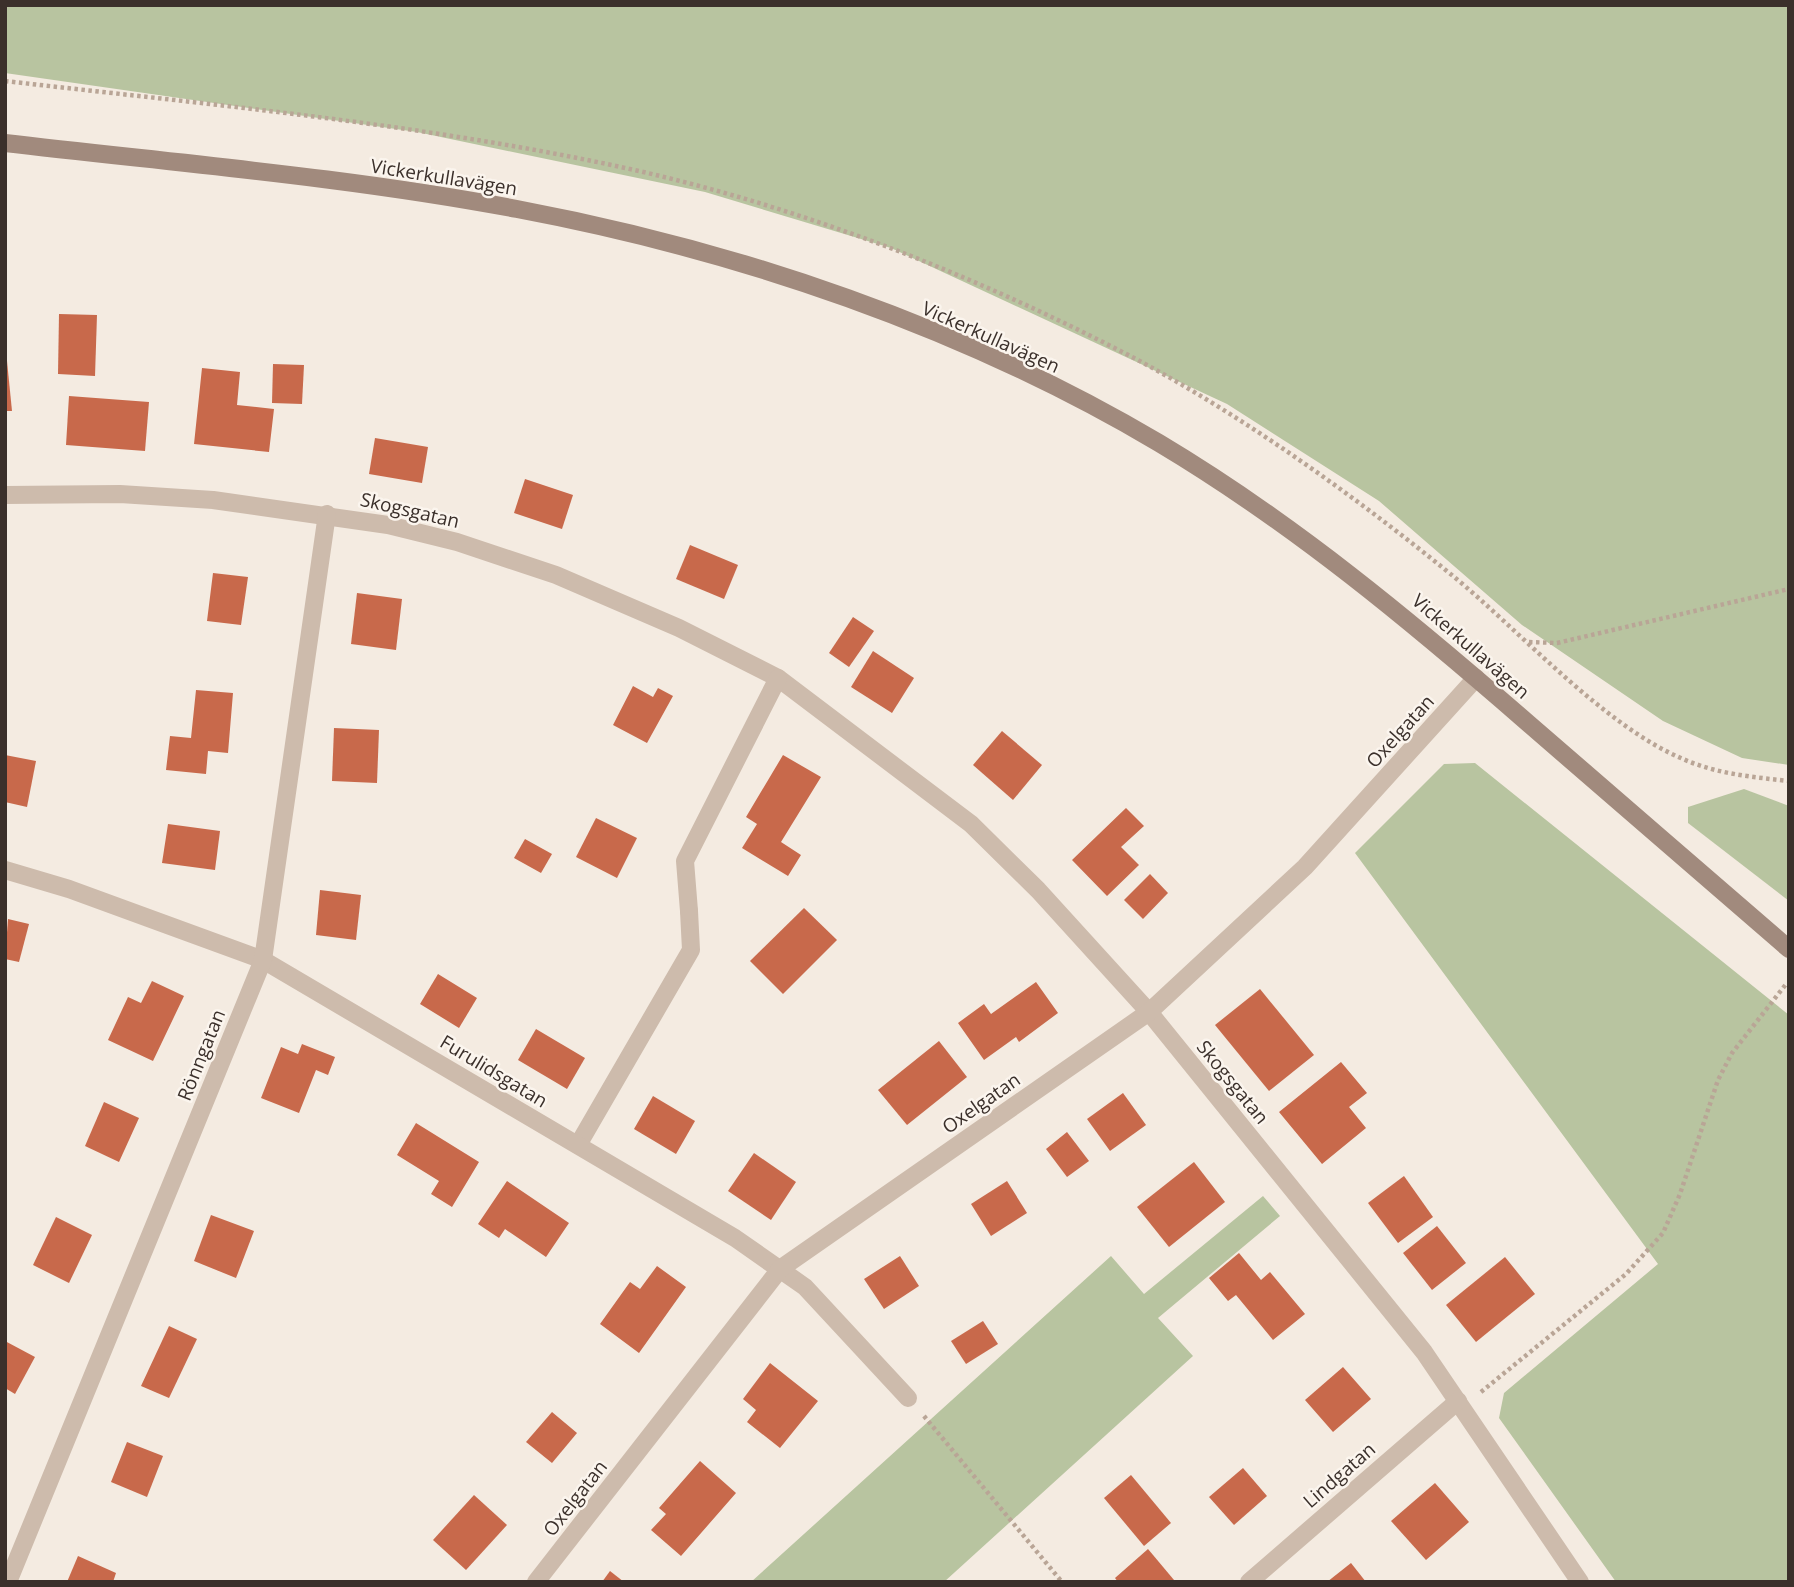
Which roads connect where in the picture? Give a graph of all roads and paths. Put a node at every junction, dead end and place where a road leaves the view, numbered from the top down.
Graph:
1 (5, 143) edge
2 (5, 495) edge
3 (327, 514) junction
4 (1789, 589) edge
5 (1528, 642) dead end
6 (778, 678) junction
7 (1476, 678) junction
8 (5, 870) edge
9 (1789, 949) edge
10 (262, 960) junction
11 (1787, 984) edge
12 (1149, 1012) junction
13 (578, 1145) junction
14 (780, 1269) junction
15 (908, 1398) joint
16 (1460, 1404) junction
17 (8, 1582) edge
18 (536, 1582) edge
19 (1062, 1582) edge
20 (1249, 1582) edge
21 (1580, 1582) edge

1 - 7 main road, Vickerkullavägen
2 - 3 street, Skogsgatan
3 - 6 street, Skogsgatan
3 - 10 street, Rönngatan
4 - 5 path
6 - 12 street, Skogsgatan
6 - 13 street
7 - 9 main road, Vickerkullavägen
7 - 12 street, Oxelgatan
8 - 10 street, Furulidsgatan
10 - 13 street, Furulidsgatan
10 - 17 street, Rönngatan
11 - 16 path
12 - 14 street, Oxelgatan
12 - 16 street, Skogsgatan
13 - 14 street, Furulidsgatan
14 - 15 street, Furulidsgatan
14 - 18 street, Oxelgatan
15 - 19 path
16 - 20 street, Lindgatan
16 - 21 street, Skogsgatan

